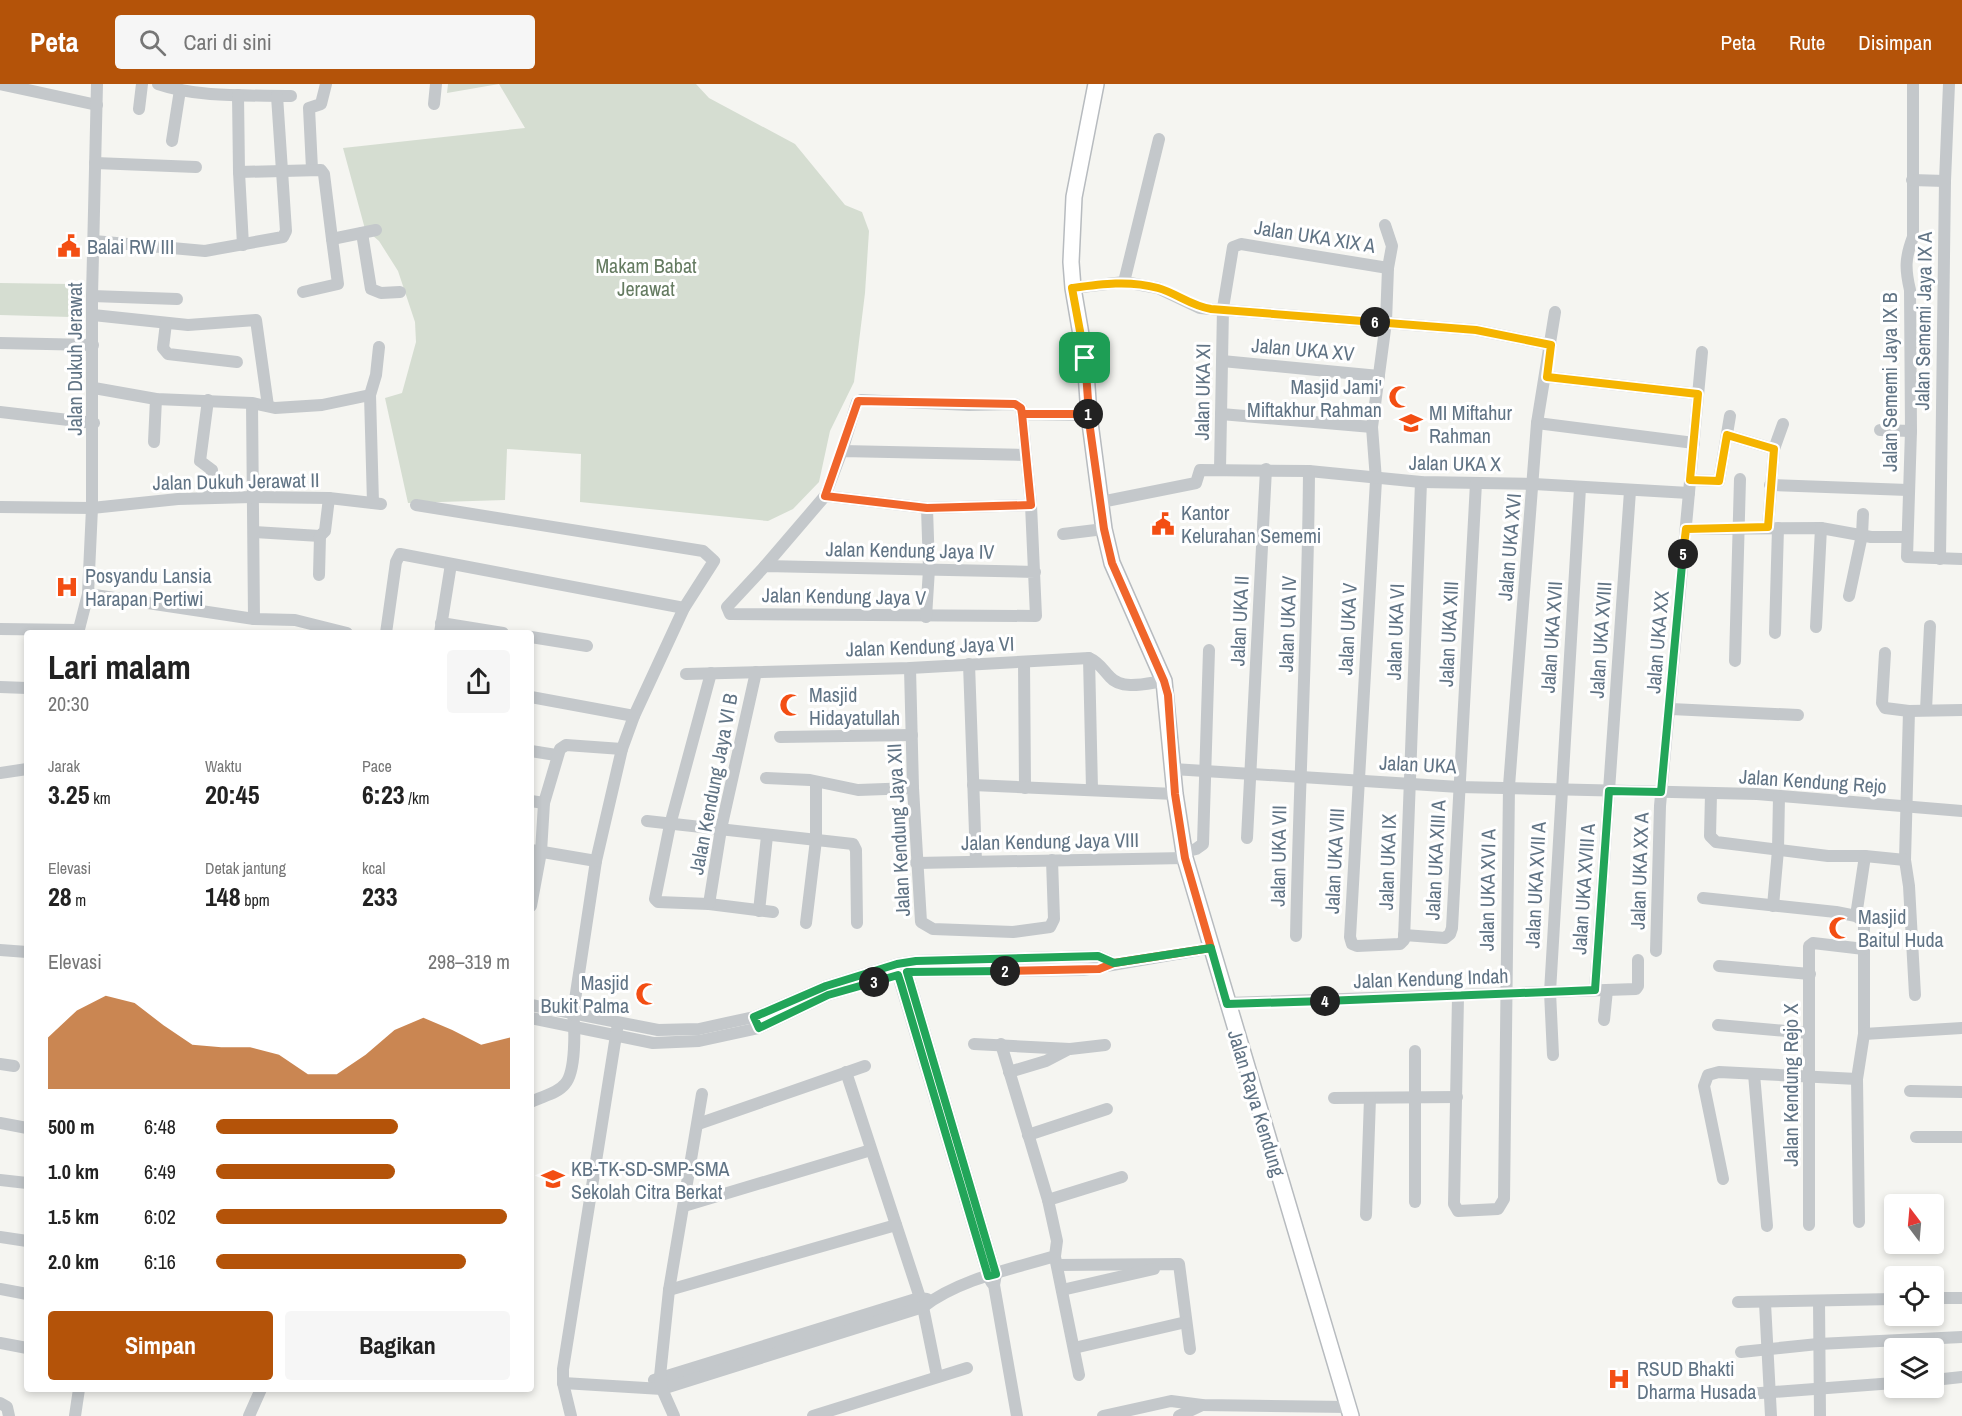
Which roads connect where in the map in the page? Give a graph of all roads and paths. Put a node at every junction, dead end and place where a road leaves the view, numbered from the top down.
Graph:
1 (0, 84) edge
2 (97, 84) edge
3 (142, 84) edge
4 (158, 84) edge
5 (326, 84) edge
6 (436, 84) edge
7 (1096, 84) edge
8 (1913, 84) edge
9 (1949, 84) edge
10 (32, 88) edge
11 (176, 88) edge
12 (225, 89) edge
13 (238, 95) junction
14 (277, 96) junction
15 (291, 96) dead end
16 (434, 104) dead end
17 (97, 105) junction
18 (139, 109) dead end
19 (1159, 139) dead end
20 (172, 141) dead end
21 (95, 163) junction
22 (196, 167) dead end
23 (312, 169) junction
24 (283, 171) junction
25 (238, 172) junction
26 (1911, 180) junction
27 (1945, 181) junction
28 (1385, 225) dead end
29 (376, 230) dead end
30 (362, 233) junction
31 (332, 239) junction
32 (94, 241) junction
33 (243, 245) junction
34 (1236, 245) joint
35 (1388, 268) junction
36 (1124, 282) junction
37 (1072, 288) junction
38 (303, 292) dead end
39 (400, 292) dead end
40 (92, 296) junction
41 (177, 299) dead end
42 (1223, 308) junction
43 (1555, 312) dead end
44 (93, 315) junction
45 (1386, 322) junction
46 (166, 323) junction
47 (0, 343) edge
48 (93, 345) junction
49 (1551, 345) junction
50 (379, 347) dead end
51 (1702, 352) dead end
52 (1222, 361) junction
53 (237, 362) dead end
54 (1379, 376) junction
55 (1547, 377) junction
56 (94, 388) junction
57 (1698, 394) junction
58 (370, 395) junction
59 (156, 399) junction
60 (208, 400) junction
61 (252, 403) junction
62 (268, 406) junction
63 (0, 412) edge
64 (1022, 414) junction
65 (1089, 414) junction
66 (1221, 414) junction
67 (1730, 416) dead end
68 (94, 423) junction
69 (1537, 423) junction
70 (1783, 424) dead end
71 (1372, 427) junction
72 (1880, 430) dead end
73 (1911, 431) junction
74 (1727, 435) junction
75 (154, 442) dead end
76 (1694, 443) junction
77 (1774, 449) junction
78 (842, 451) junction
79 (1025, 455) junction
80 (1220, 469) junction
81 (1266, 470) junction
82 (1309, 471) junction
83 (1740, 479) dead end
84 (1376, 480) junction
85 (1421, 482) junction
86 (1476, 483) junction
87 (1534, 484) junction
88 (1770, 485) junction
89 (1689, 487) junction
90 (1580, 488) junction
91 (1908, 490) junction
92 (1630, 491) junction
93 (825, 496) junction
94 (252, 497) junction
95 (209, 498) junction
96 (329, 498) junction
97 (1101, 502) junction
98 (416, 505) dead end
99 (1031, 505) junction
100 (0, 507) edge
101 (92, 508) junction
102 (927, 508) junction
103 (1863, 514) dead end
104 (1773, 527) junction
105 (1821, 528) junction
106 (1104, 529) junction
107 (1686, 529) junction
108 (1738, 529) junction
109 (254, 532) junction
110 (1063, 534) dead end
111 (1859, 534) junction
112 (320, 536) junction
113 (1906, 537) junction
114 (1940, 559) junction
115 (1962, 559) edge
116 (451, 564) junction
117 (765, 566) junction
118 (784, 567) joint
119 (930, 569) junction
120 (1035, 572) junction
121 (319, 574) dead end
122 (87, 594) junction
123 (1849, 596) dead end
124 (684, 608) junction
125 (926, 617) junction
126 (254, 619) junction
127 (295, 620) junction
128 (1930, 626) dead end
129 (1816, 627) dead end
130 (440, 628) edge
131 (0, 629) edge
132 (26, 630) edge
133 (78, 630) edge
134 (292, 630) edge
135 (335, 630) edge
136 (386, 630) edge
137 (465, 630) edge
138 (1775, 633) dead end
139 (534, 638) edge
140 (587, 646) dead end
141 (1209, 650) dead end
142 (1885, 653) dead end
143 (1089, 658) junction
144 (1735, 661) dead end
145 (1024, 662) junction
146 (969, 664) junction
147 (910, 668) junction
148 (756, 672) junction
149 (711, 673) junction
150 (686, 674) dead end
151 (1164, 681) junction
152 (0, 687) edge
153 (24, 688) edge
154 (534, 698) edge
155 (1671, 709) junction
156 (1926, 710) junction
157 (1962, 710) edge
158 (1909, 711) junction
159 (1798, 715) dead end
160 (634, 716) junction
161 (912, 735) junction
162 (780, 737) dead end
163 (622, 749) junction
164 (534, 751) edge
165 (556, 755) junction
166 (1173, 769) junction
167 (24, 770) edge
168 (1203, 771) junction
169 (0, 773) edge
170 (1251, 774) junction
171 (1299, 777) junction
172 (766, 778) dead end
173 (1358, 780) junction
174 (816, 783) junction
175 (1409, 783) junction
176 (973, 786) junction
177 (1459, 786) junction
178 (1509, 786) junction
179 (913, 788) junction
180 (1025, 788) junction
181 (1092, 789) junction
182 (1560, 789) junction
183 (1609, 791) junction
184 (1661, 792) junction
185 (1175, 794) junction
186 (1711, 794) junction
187 (1779, 796) junction
188 (534, 801) edge
189 (544, 803) junction
190 (1907, 807) junction
191 (1962, 811) edge
192 (647, 821) dead end
193 (670, 825) junction
194 (720, 829) junction
195 (767, 836) junction
196 (1247, 838) dead end
197 (816, 840) junction
198 (1778, 850) junction
199 (536, 851) edge
200 (1184, 855) junction
201 (1865, 856) junction
202 (1052, 860) junction
203 (1905, 860) junction
204 (596, 861) junction
205 (976, 861) junction
206 (916, 863) junction
207 (534, 874) edge
208 (1703, 898) dead end
209 (709, 904) junction
210 (1773, 906) junction
211 (759, 911) junction
212 (773, 912) dead end
213 (1856, 916) junction
214 (806, 923) dead end
215 (857, 923) dead end
216 (1296, 936) dead end
217 (1404, 939) junction
218 (1211, 948) junction
219 (1864, 949) junction
220 (0, 950) edge
221 (1656, 951) dead end
222 (24, 952) edge
223 (1638, 960) dead end
224 (983, 965) junction
225 (1719, 966) dead end
226 (903, 973) junction
227 (1810, 974) junction
228 (1637, 988) joint
229 (1601, 990) junction
230 (1550, 992) junction
231 (1505, 995) junction
232 (1915, 995) dead end
233 (1458, 997) junction
234 (1227, 1004) junction
235 (534, 1006) edge
236 (573, 1013) junction
237 (534, 1018) edge
238 (1604, 1020) dead end
239 (613, 1021) junction
240 (757, 1022) junction
241 (582, 1024) junction
242 (1718, 1024) dead end
243 (1962, 1028) edge
244 (1809, 1033) junction
245 (611, 1034) junction
246 (1864, 1034) junction
247 (974, 1044) dead end
248 (1001, 1044) junction
249 (1105, 1045) dead end
250 (1070, 1048) junction
251 (1415, 1051) dead end
252 (1553, 1055) dead end
253 (0, 1064) edge
254 (14, 1066) dead end
255 (866, 1066) dead end
256 (846, 1072) junction
257 (1009, 1072) junction
258 (1754, 1074) junction
259 (1808, 1078) junction
260 (1857, 1079) junction
261 (1910, 1091) dead end
262 (1962, 1092) edge
263 (702, 1094) dead end
264 (1457, 1097) junction
265 (1334, 1098) dead end
266 (1370, 1098) junction
267 (1416, 1098) junction
268 (534, 1100) edge
269 (1107, 1109) dead end
270 (0, 1123) edge
271 (698, 1124) junction
272 (24, 1127) edge
273 (1028, 1135) junction
274 (1916, 1137) dead end
275 (1962, 1137) edge
276 (871, 1150) junction
277 (1122, 1177) dead end
278 (1723, 1179) dead end
279 (0, 1180) edge
280 (24, 1183) edge
281 (1048, 1200) junction
282 (1414, 1202) dead end
283 (684, 1206) junction
284 (1366, 1215) dead end
285 (1859, 1222) dead end
286 (896, 1225) junction
287 (1809, 1225) dead end
288 (1767, 1226) dead end
289 (0, 1237) edge
290 (24, 1241) edge
291 (1056, 1261) junction
292 (1179, 1264) junction
293 (993, 1278) junction
294 (0, 1289) edge
295 (669, 1290) junction
296 (1062, 1290) junction
297 (24, 1293) edge
298 (1944, 1298) edge
299 (1962, 1298) edge
300 (1884, 1299) edge
301 (1819, 1301) junction
302 (925, 1302) junction
303 (1738, 1302) dead end
304 (1765, 1303) junction
305 (1186, 1322) junction
306 (1962, 1337) edge
307 (0, 1343) edge
308 (1818, 1344) junction
309 (24, 1347) edge
310 (1074, 1348) junction
311 (1190, 1349) dead end
312 (1768, 1349) junction
313 (1741, 1352) dead end
314 (966, 1368) dead end
315 (1079, 1375) dead end
316 (937, 1376) junction
317 (1962, 1377) edge
318 (1944, 1379) edge
319 (661, 1382) junction
320 (563, 1383) junction
321 (1884, 1384) edge
322 (1819, 1390) junction
323 (79, 1392) edge
324 (259, 1392) edge
325 (1769, 1393) junction
326 (1735, 1395) dead end
327 (0, 1402) edge
328 (1202, 1405) junction
329 (1350, 1411) edge
330 (9, 1416) edge
331 (75, 1416) edge
332 (249, 1416) edge
333 (571, 1416) edge
334 (674, 1416) edge
335 (813, 1416) edge
336 (1017, 1416) edge
337 (1103, 1416) edge
338 (1179, 1416) edge
339 (1771, 1416) edge
340 (1820, 1416) edge

1 - 10 street
2 - 17 street, Jalan Dukuh Jerawat
3 - 18 street
4 - 11 street
5 - 23 street
6 - 16 street
7 - 37 main road, Jalan Raya Kendung
8 - 26 street, Jalan Sememi Jaya IX B
9 - 27 street, Jalan Sememi Jaya IX A
10 - 17 street
11 - 12 street
11 - 20 street
12 - 13 street
13 - 14 street
13 - 25 street
14 - 15 street
14 - 24 street
17 - 21 street, Jalan Dukuh Jerawat
19 - 36 street
21 - 22 street
21 - 32 street, Jalan Dukuh Jerawat
23 - 24 street
23 - 31 street
24 - 25 street
24 - 33 street
25 - 33 street
26 - 27 street
26 - 73 street, Jalan Sememi Jaya IX B
27 - 114 street, Jalan Sememi Jaya IX A
28 - 35 street, Jalan UKA V
29 - 30 street
30 - 31 street
30 - 39 street
31 - 38 street
32 - 33 street
32 - 40 street, Jalan Dukuh Jerawat
34 - 35 street, Jalan UKA XIX A
34 - 42 street, Jalan UKA XI
35 - 45 street, Jalan UKA V
36 - 37 street
36 - 42 street
37 - 65 main road, Jalan Raya Kendung
40 - 41 street
40 - 44 street, Jalan Dukuh Jerawat
42 - 45 street
42 - 52 street, Jalan UKA XI
43 - 49 street, Jalan UKA XVI
44 - 46 street
44 - 48 street, Jalan Dukuh Jerawat
45 - 49 street
45 - 54 street, Jalan UKA V
46 - 53 street
46 - 62 street
47 - 48 street
48 - 56 street, Jalan Dukuh Jerawat
49 - 55 street, Jalan UKA XVI
50 - 58 street
51 - 57 street, Jalan UKA XX
52 - 54 street, Jalan UKA XV
52 - 66 street, Jalan UKA XI
54 - 71 street, Jalan UKA V
55 - 57 street
55 - 69 street, Jalan UKA XVI
56 - 59 street
56 - 68 street, Jalan Dukuh Jerawat
57 - 76 street, Jalan UKA XX
58 - 62 street
58 - 96 street, Jalan Dukuh Jerawat II
59 - 60 street
59 - 75 street
60 - 61 street
60 - 95 street
61 - 62 street
61 - 94 street
63 - 68 street
64 - 65 street
64 - 78 street
64 - 79 street
65 - 97 main road, Jalan Raya Kendung
66 - 71 street
66 - 80 street, Jalan UKA XI
67 - 74 street
68 - 101 street, Jalan Dukuh Jerawat
69 - 76 street
69 - 87 street, Jalan UKA XVI
70 - 77 street
71 - 84 street, Jalan UKA V
72 - 73 street
73 - 91 street, Jalan Sememi Jaya IX B
74 - 77 street
74 - 89 street, Jalan UKA X
76 - 89 street, Jalan UKA XX
77 - 88 street
78 - 79 street
78 - 93 street
79 - 99 street
80 - 81 street, Jalan UKA X
80 - 97 street
81 - 82 street, Jalan UKA X
81 - 170 street, Jalan UKA II
82 - 84 street, Jalan UKA X
82 - 171 street, Jalan UKA IV
83 - 108 street
84 - 85 street, Jalan UKA X
84 - 173 street, Jalan UKA V
85 - 86 street, Jalan UKA X
85 - 175 street, Jalan UKA VI
86 - 87 street, Jalan UKA X
86 - 177 street, Jalan UKA XIII
87 - 90 street, Jalan UKA X
87 - 178 street, Jalan UKA XVI
88 - 91 street
88 - 104 street
89 - 92 street, Jalan UKA X
89 - 107 street, Jalan UKA XX
90 - 92 street, Jalan UKA X
90 - 182 street, Jalan UKA XVII
91 - 113 street, Jalan Sememi Jaya IX B
92 - 183 street, Jalan UKA XVIII
93 - 102 street
93 - 117 street
94 - 95 street, Jalan Dukuh Jerawat II
94 - 96 street, Jalan Dukuh Jerawat II
94 - 109 street
95 - 101 street, Jalan Dukuh Jerawat II
96 - 112 street
97 - 106 main road, Jalan Raya Kendung
98 - 124 street
99 - 102 street
99 - 120 street
100 - 101 street, Jalan Dukuh Jerawat II
101 - 122 street, Jalan Dukuh Jerawat
102 - 119 street
103 - 111 street
104 - 105 street
104 - 108 street
104 - 138 street
105 - 111 street
105 - 129 street
106 - 110 street
106 - 151 main road, Jalan Raya Kendung
107 - 108 street
107 - 155 street, Jalan UKA XX
108 - 144 street
109 - 112 street
109 - 126 street
111 - 113 street
111 - 123 street
112 - 121 street
113 - 114 street
114 - 115 street
116 - 124 street
116 - 130 street
116 - 136 street
117 - 118 street, Jalan Kendung Jaya V
117 - 125 street, Jalan Kendung Jaya V
118 - 119 street, Jalan Kendung Jaya IV
119 - 120 street, Jalan Kendung Jaya IV
119 - 125 street
120 - 125 street, Jalan Kendung Jaya V
122 - 126 street
122 - 133 street, Jalan Dukuh Jerawat
124 - 160 street
126 - 127 street
127 - 134 street
127 - 135 street
128 - 156 street
130 - 137 street
131 - 132 street
139 - 140 street
141 - 168 street
142 - 158 street
143 - 145 street, Jalan Kendung Jaya VI
143 - 151 street
143 - 181 street
145 - 146 street, Jalan Kendung Jaya VI
145 - 180 street
146 - 147 street, Jalan Kendung Jaya VI
146 - 176 street
147 - 148 street, Jalan Kendung Jaya VI
147 - 161 street, Jalan Kendung Jaya XII
148 - 149 street, Jalan Kendung Jaya VI
148 - 194 street, Jalan Kendung Jaya VI B
149 - 150 street, Jalan Kendung Jaya VI
149 - 193 street
151 - 166 main road, Jalan Raya Kendung
152 - 153 street
154 - 160 street
155 - 159 street
155 - 184 street, Jalan UKA XX
156 - 157 street
156 - 158 street
158 - 190 street
160 - 163 street
161 - 162 street
161 - 179 street, Jalan Kendung Jaya XII
163 - 165 street
163 - 204 street
164 - 165 street
165 - 189 street
166 - 168 street, Jalan UKA
166 - 185 main road, Jalan Raya Kendung
167 - 169 street
168 - 170 street, Jalan UKA
168 - 200 street
170 - 171 street, Jalan UKA
170 - 196 street, Jalan UKA II
171 - 173 street, Jalan UKA
171 - 216 street, Jalan UKA VII
172 - 174 street
173 - 175 street, Jalan UKA
173 - 217 street, Jalan UKA VIII
174 - 179 street
174 - 197 street
175 - 177 street, Jalan UKA
175 - 217 street, Jalan UKA IX
176 - 180 street
176 - 205 street
177 - 178 street, Jalan UKA
177 - 217 street, Jalan UKA XIII A
178 - 182 street, Jalan UKA
178 - 231 street, Jalan UKA XVI A
179 - 206 street, Jalan Kendung Jaya XII
180 - 181 street
181 - 185 street
182 - 183 street, Jalan UKA
182 - 230 street, Jalan UKA XVII A
183 - 184 street, Jalan UKA
183 - 229 street, Jalan UKA XVIII A
184 - 186 street, Jalan Kendung Rejo
184 - 221 street, Jalan UKA XX A
185 - 200 main road, Jalan Raya Kendung
186 - 187 street, Jalan Kendung Rejo
186 - 198 street
187 - 190 street, Jalan Kendung Rejo
187 - 198 street
188 - 189 street
189 - 199 street
190 - 191 street, Jalan Kendung Rejo
190 - 203 street
192 - 193 street
193 - 194 street
193 - 209 street
194 - 195 street
194 - 209 street, Jalan Kendung Jaya VI B
195 - 197 street
195 - 211 street
197 - 214 street
197 - 215 street
198 - 201 street
198 - 210 street
199 - 204 street
199 - 207 street
200 - 202 street, Jalan Kendung Jaya VIII
200 - 218 main road, Jalan Raya Kendung
201 - 203 street
201 - 213 street
202 - 205 street, Jalan Kendung Jaya VIII
202 - 206 street, Jalan Kendung Jaya XII
203 - 232 street
204 - 236 street
205 - 206 street, Jalan Kendung Jaya VIII
208 - 210 street
209 - 211 street
210 - 213 street
211 - 212 street
213 - 219 street
218 - 224 street
218 - 234 main road, Jalan Raya Kendung
219 - 227 street, Jalan Kendung Rejo X
219 - 246 street
220 - 222 street
223 - 228 street, Jalan UKA XX A
224 - 226 street
224 - 240 street
225 - 227 street
226 - 240 street
226 - 293 street
227 - 244 street, Jalan Kendung Rejo X
228 - 229 street, Jalan Kendung Indah
229 - 230 street, Jalan Kendung Indah
229 - 238 street, Jalan UKA XVIII A
230 - 231 street, Jalan Kendung Indah
230 - 252 street, Jalan UKA XVII A
231 - 233 street, Jalan Kendung Indah
231 - 264 street, Jalan UKA XVI A
233 - 234 street, Jalan Kendung Indah
233 - 264 street
234 - 329 main road, Jalan Raya Kendung
235 - 236 street
236 - 241 street
237 - 241 street
239 - 240 street
239 - 241 street
239 - 245 street
240 - 245 street
241 - 245 street
241 - 268 street
242 - 244 street
243 - 246 street
244 - 259 street, Jalan Kendung Rejo X
245 - 320 street
246 - 260 street
247 - 248 street
248 - 250 street
248 - 257 street
249 - 250 street
250 - 257 street
251 - 267 street
253 - 254 street
255 - 256 street
256 - 271 street
256 - 276 street
257 - 273 street
258 - 259 street
258 - 278 street
258 - 288 street
259 - 260 street
259 - 287 street, Jalan Kendung Rejo X
260 - 285 street
261 - 262 street
263 - 271 street
264 - 267 street
265 - 266 street
266 - 267 street
266 - 284 street
267 - 282 street
269 - 273 street
270 - 272 street
271 - 283 street
273 - 281 street
274 - 275 street
276 - 283 street
276 - 286 street
277 - 281 street
279 - 280 street
281 - 291 street
283 - 295 street
286 - 295 street
286 - 302 street
289 - 290 street
291 - 292 street
291 - 293 street
291 - 296 street
292 - 296 street
292 - 305 street
293 - 302 street
293 - 336 street
294 - 297 street
295 - 319 street
296 - 310 street
298 - 299 street
300 - 301 street
301 - 304 street
301 - 308 street
302 - 316 street
302 - 319 street
303 - 304 street
304 - 312 street
305 - 310 street
305 - 311 street
306 - 308 street
307 - 309 street
308 - 312 street
308 - 322 street
310 - 315 street
312 - 313 street
312 - 325 street
314 - 316 street
316 - 335 street
317 - 318 street
319 - 320 street
319 - 334 street
320 - 333 street
321 - 322 street
322 - 325 street
322 - 340 street
323 - 331 street
324 - 332 street
325 - 326 street
325 - 339 street
327 - 330 street
328 - 329 street
328 - 337 street
328 - 338 street

